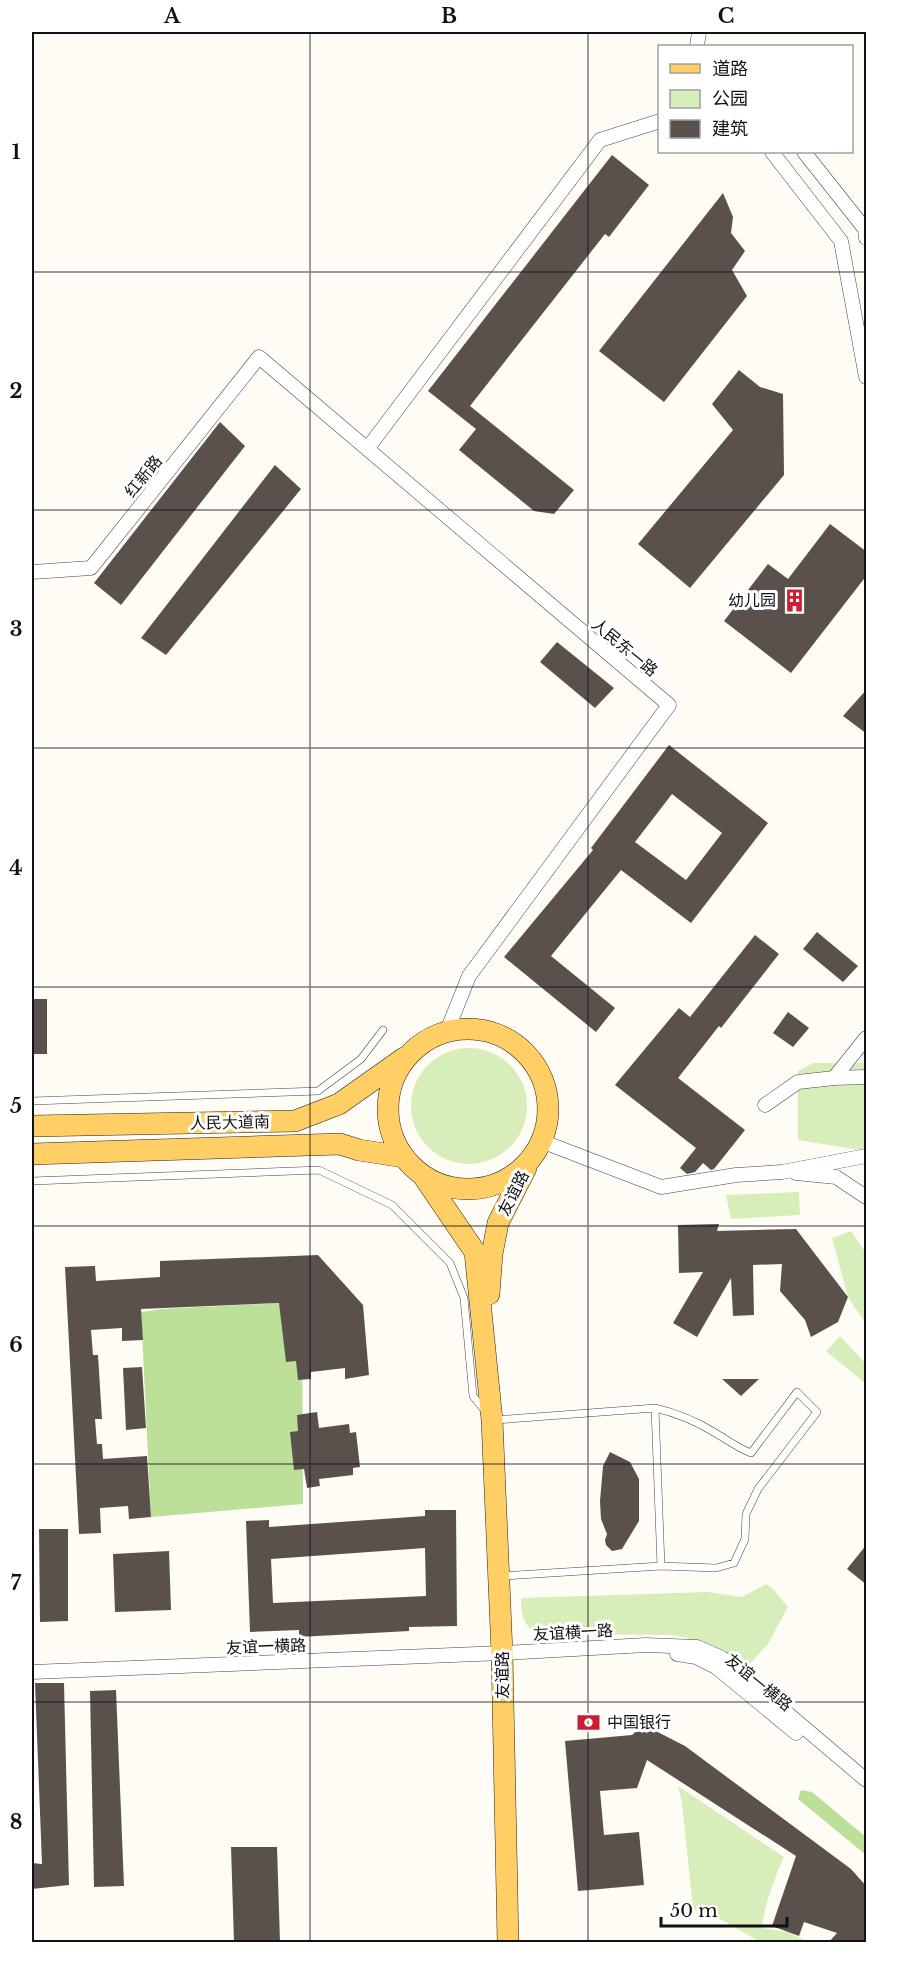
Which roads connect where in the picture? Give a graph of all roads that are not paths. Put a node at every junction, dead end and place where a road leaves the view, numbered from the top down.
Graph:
1 (658, 122) edge
2 (773, 153) edge
3 (805, 153) edge
4 (867, 238) edge
5 (259, 357) joint
6 (867, 377) edge
7 (367, 449) junction
8 (32, 572) edge
9 (383, 1030) dead end
10 (447, 1031) junction
11 (867, 1038) edge
12 (409, 1054) junction
13 (867, 1077) edge
14 (834, 1078) junction
15 (32, 1101) edge
16 (765, 1105) dead end
17 (32, 1126) edge
18 (536, 1150) junction
19 (32, 1154) edge
20 (867, 1156) edge
21 (404, 1158) junction
22 (782, 1172) junction
23 (424, 1177) junction
24 (32, 1181) edge
25 (867, 1197) edge
26 (655, 1408) junction
27 (492, 1414) junction
28 (661, 1566) junction
29 (500, 1576) junction
30 (646, 1645) joint
31 (502, 1657) junction
32 (32, 1672) edge
33 (867, 1780) edge
34 (867, 1791) edge
35 (508, 1942) edge

1 - 7 street
2 - 6 street
3 - 4 street
5 - 7 street, 人民东一路
5 - 8 street, 红新路
7 - 10 street, 人民东一路
9 - 15 lane
10 - 12 main road
10 - 18 main road
11 - 14 street
12 - 17 main road, 人民大道南
12 - 21 main road
13 - 14 street
14 - 16 street
18 - 22 street
18 - 23 main road
18 - 27 main road, 友谊路
19 - 21 main road, 人民大道南
20 - 22 street
21 - 23 main road
22 - 25 street
23 - 27 main road, 友谊路
24 - 27 lane
26 - 27 lane
26 - 28 lane
26 - 28 lane
27 - 29 main road, 友谊路
28 - 29 lane
29 - 31 main road, 友谊路
30 - 31 street, 友谊横一路
30 - 33 street, 友谊一横路
31 - 32 street, 友谊一横路
31 - 34 street, 友谊一横路
31 - 35 main road, 友谊路

